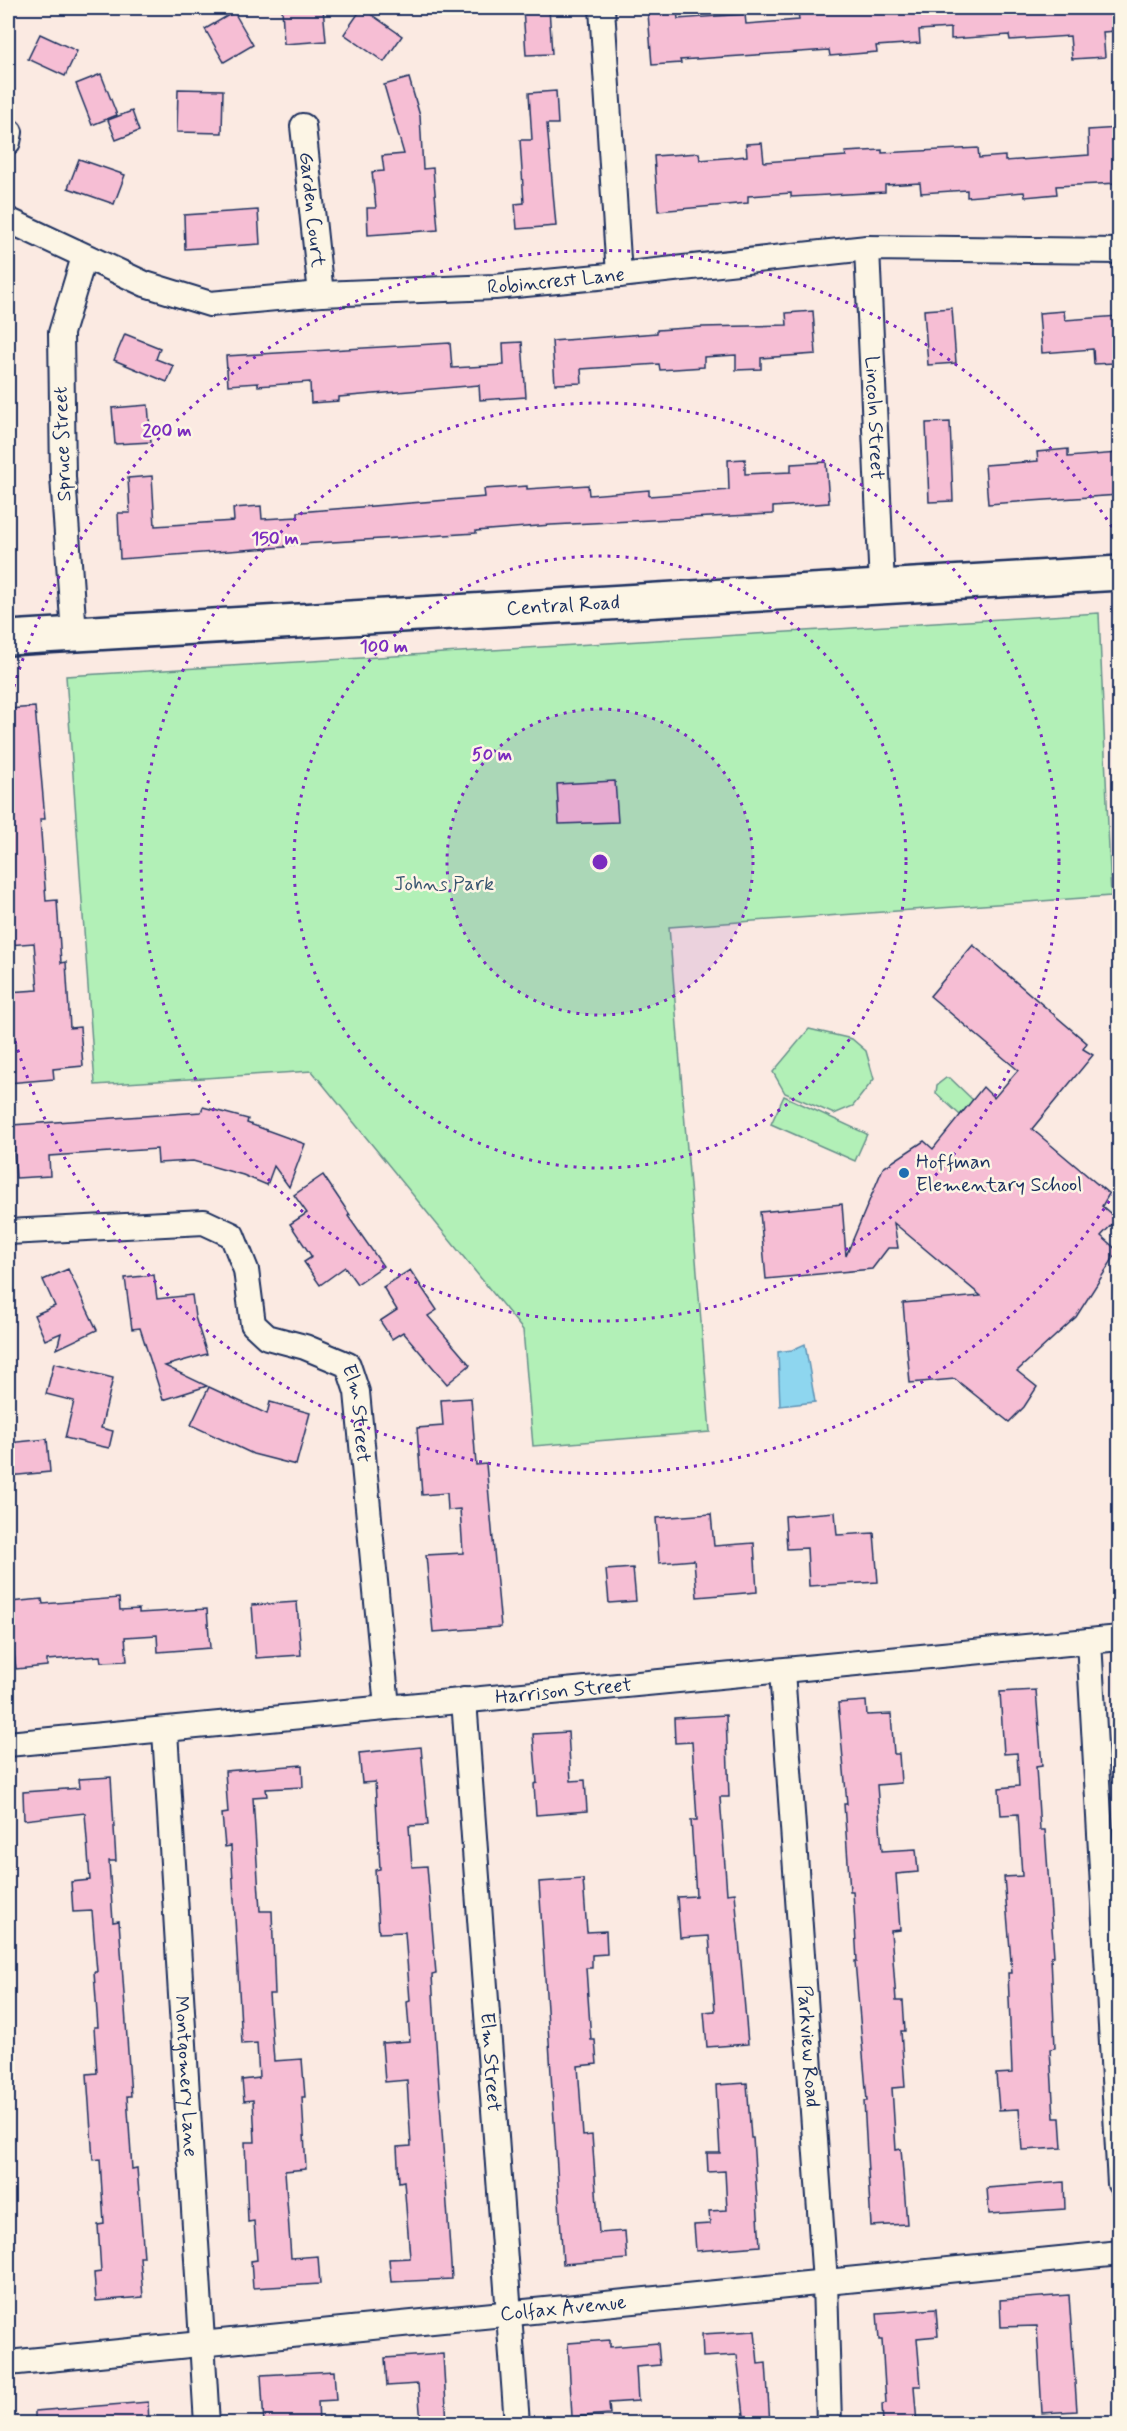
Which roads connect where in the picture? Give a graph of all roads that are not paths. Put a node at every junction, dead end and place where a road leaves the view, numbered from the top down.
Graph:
1 (602, 8) edge
2 (303, 126) dead end
3 (8, 220) edge
4 (867, 248) junction
5 (1119, 251) edge
6 (84, 257) junction
7 (619, 276) junction
8 (321, 294) junction
9 (1119, 573) edge
10 (882, 587) junction
11 (74, 634) junction
12 (8, 638) edge
13 (8, 1233) edge
14 (1119, 1638) edge
15 (1089, 1641) junction
16 (782, 1671) junction
17 (464, 1700) junction
18 (387, 1707) junction
19 (165, 1731) junction
20 (8, 1744) edge
21 (1119, 2184) edge
22 (1119, 2253) edge
23 (825, 2282) junction
24 (510, 2314) junction
25 (202, 2344) junction
26 (8, 2363) edge
27 (207, 2424) edge
28 (517, 2424) edge
29 (829, 2424) edge

1 - 7 street
2 - 8 street, Garden Court
3 - 6 street, Robincrest Lane
4 - 5 street, Robincrest Lane
4 - 7 street, Robincrest Lane
4 - 10 street, Lincoln Street
6 - 8 street, Robincrest Lane
6 - 11 street, Spruce Street
7 - 8 street, Robincrest Lane
9 - 10 main road, Central Road
10 - 11 main road, Central Road
11 - 12 main road, Central Road
13 - 18 street, Elm Street
14 - 15 street, Harrison Street
15 - 16 street, Harrison Street
15 - 21 street
16 - 17 street, Harrison Street
16 - 23 street, Parkview Road
17 - 18 street, Harrison Street
17 - 24 street, Elm Street
18 - 19 street, Harrison Street
19 - 20 street, Harrison Street
19 - 25 street, Montgomery Lane
22 - 23 street, Colfax Avenue
23 - 24 street, Colfax Avenue
23 - 29 street, Parkview Road
24 - 25 street, Colfax Avenue
24 - 28 street, Elm Street
25 - 26 street, Colfax Avenue
25 - 27 street, Montgomery Lane

